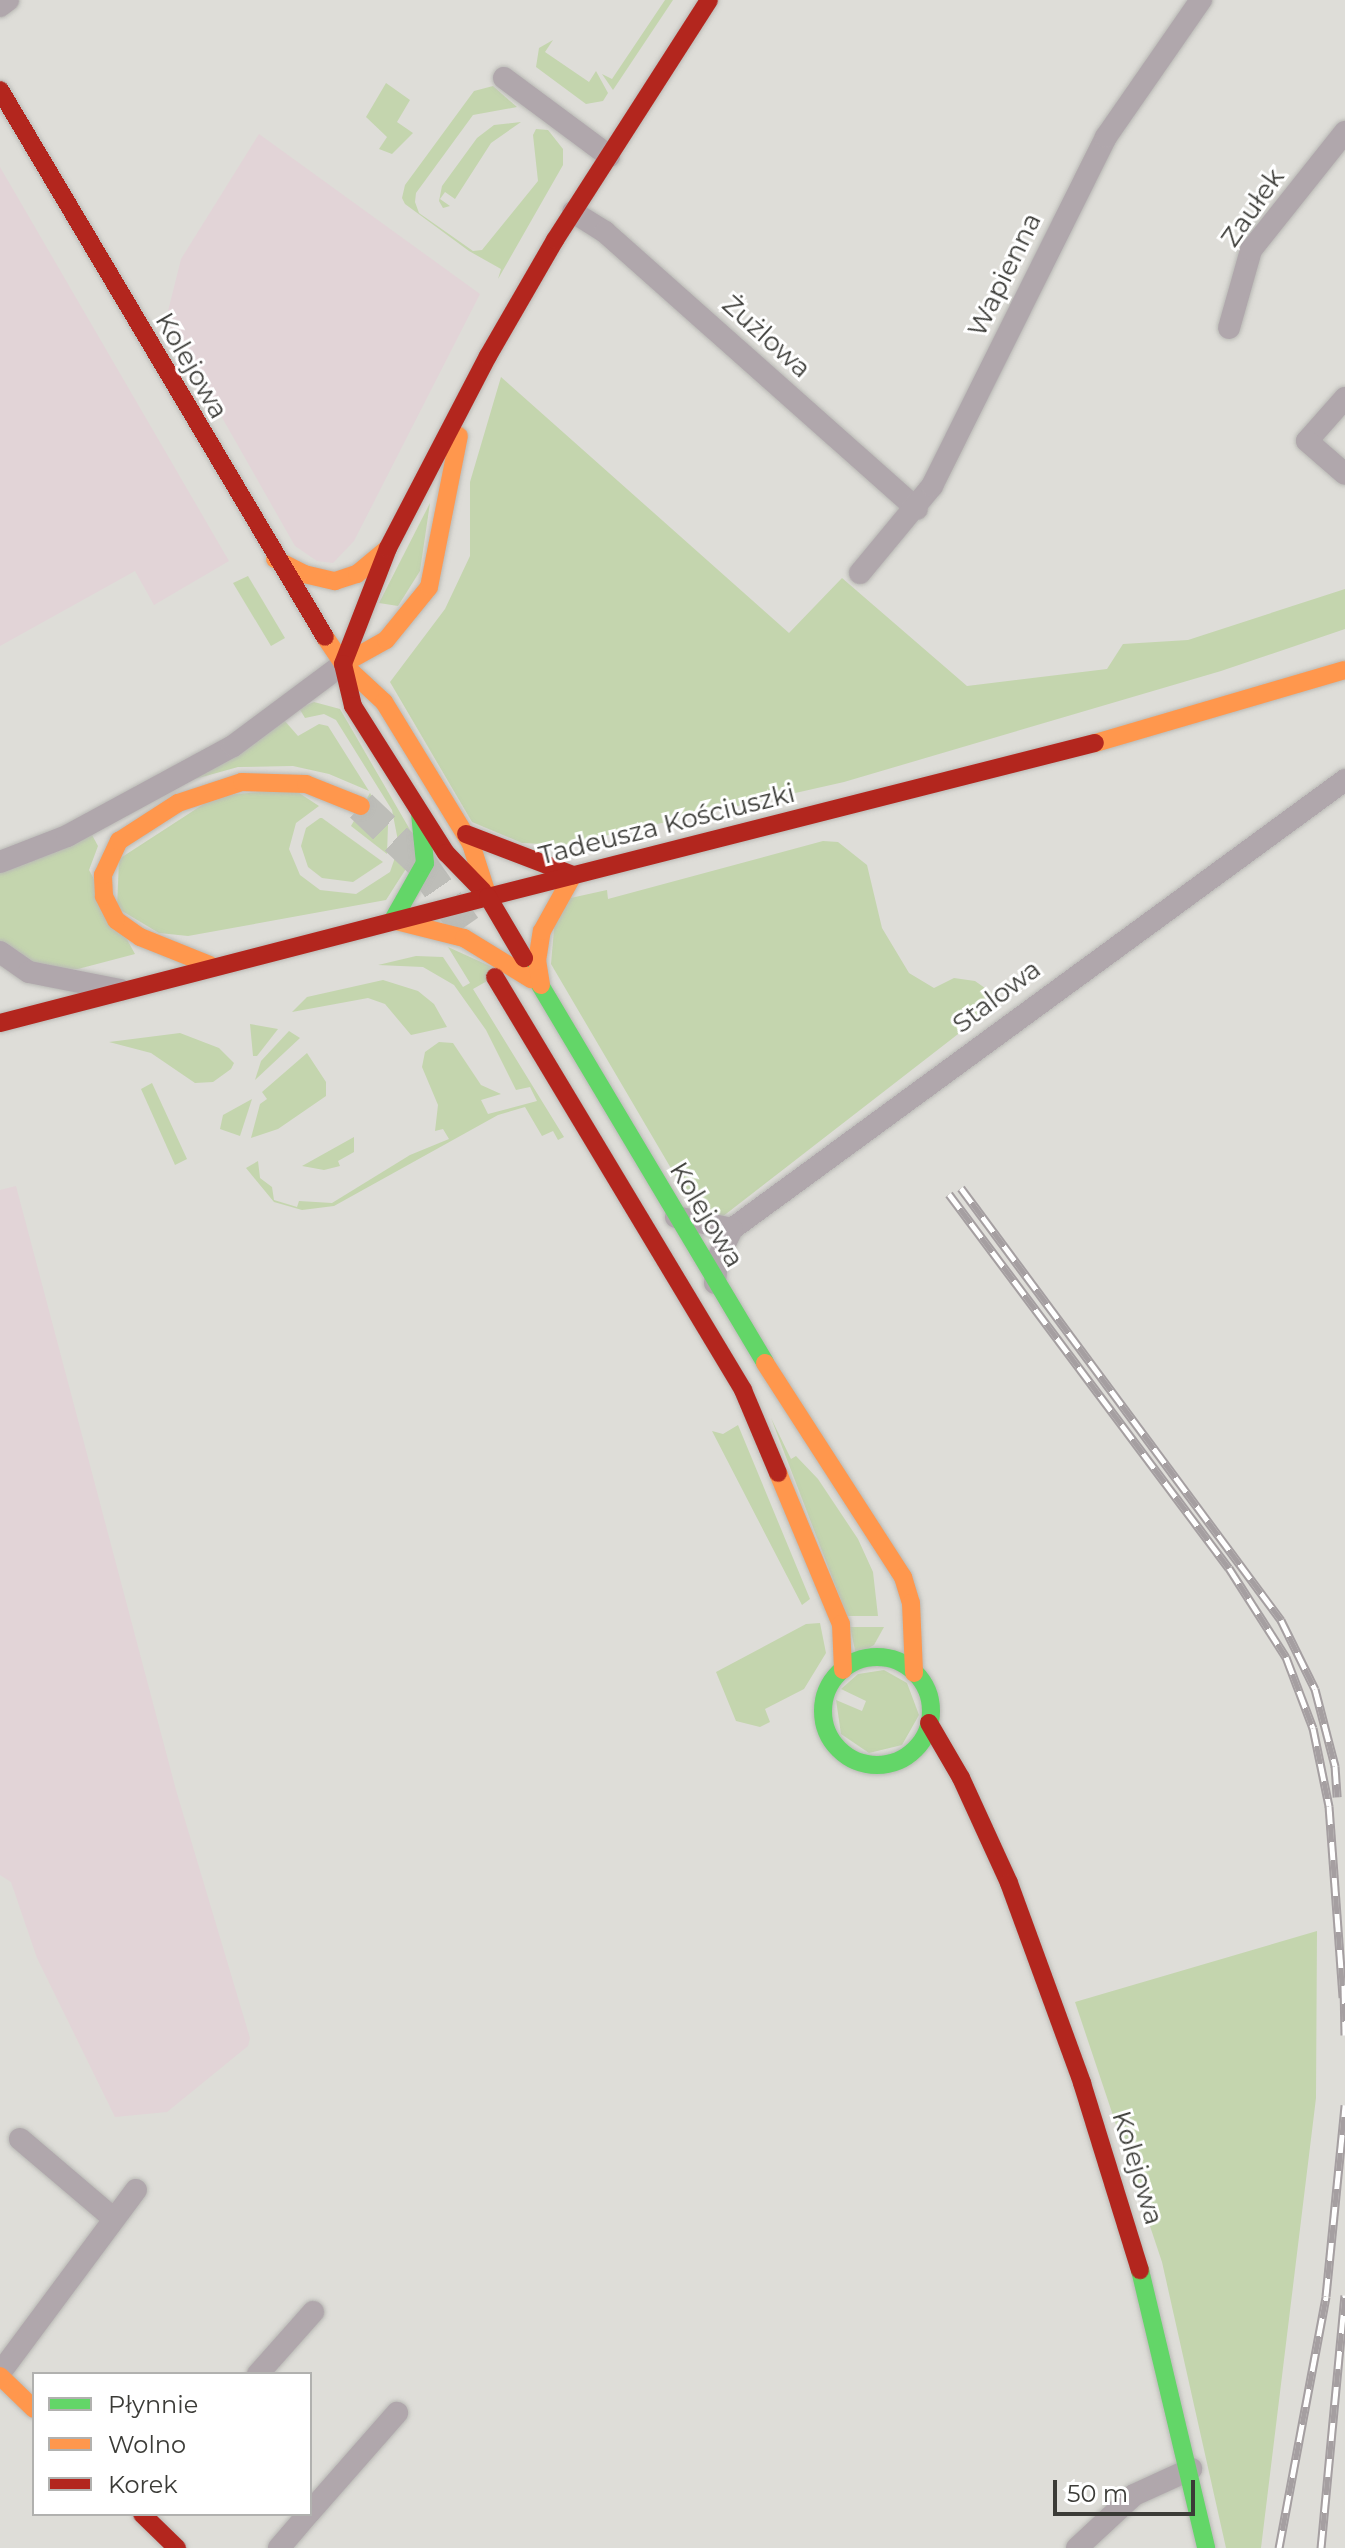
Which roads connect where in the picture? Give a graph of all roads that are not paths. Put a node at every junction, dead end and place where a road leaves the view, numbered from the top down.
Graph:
1 (8, 0) edge
2 (709, 0) edge
3 (1201, 0) edge
4 (0, 6) edge
5 (504, 78) dead end
6 (0, 90) edge
7 (1345, 132) edge
8 (609, 156) junction
9 (573, 212) junction
10 (1229, 328) dead end
11 (1345, 398) edge
12 (465, 407) junction
13 (1345, 474) edge
14 (917, 509) junction
15 (388, 548) junction
16 (275, 559) junction
17 (860, 573) dead end
18 (386, 640) junction
19 (343, 664) junction
20 (1338, 676) edge
21 (384, 702) junction
22 (1345, 780) edge
23 (361, 806) tunnel mouth
24 (420, 813) junction
25 (466, 834) junction
26 (0, 862) edge
27 (573, 875) junction
28 (487, 896) junction
29 (393, 920) junction
30 (0, 952) edge
31 (210, 965) junction
32 (495, 977) dead end
33 (541, 988) junction
34 (125, 991) junction
35 (0, 1023) edge
36 (676, 1217) junction
37 (732, 1229) junction
38 (715, 1283) junction
39 (889, 1555) junction
40 (892, 1622) dead end
41 (887, 1641) dead end
42 (876, 1658) junction
43 (843, 1670) junction
44 (914, 1673) junction
45 (929, 1723) junction
46 (899, 1760) junction
47 (977, 1818) junction
48 (20, 2139) dead end
49 (136, 2190) dead end
50 (114, 2219) junction
51 (313, 2312) dead end
52 (260, 2372) edge
53 (0, 2374) edge
54 (32, 2407) edge
55 (397, 2413) dead end
56 (1191, 2469) junction
57 (312, 2510) edge
58 (144, 2516) edge
59 (306, 2516) edge
60 (177, 2548) edge
61 (279, 2548) edge
62 (1077, 2548) edge
63 (1206, 2548) edge

1 - 4 street
2 - 8 street
3 - 14 street, Wapienna
5 - 8 street
6 - 16 street, Kolejowa
7 - 10 street, Zaułek
8 - 9 street
9 - 12 street
9 - 14 street, Żużlowa
11 - 13 street
12 - 15 street
12 - 18 street
14 - 17 street, Wapienna
15 - 16 street
15 - 19 street
16 - 19 street, Kolejowa
18 - 19 street
18 - 21 street
19 - 21 street, Kolejowa
19 - 24 street, Kolejowa
19 - 26 street
20 - 27 street, Tadeusza Kościuszki
21 - 25 street, Kolejowa
22 - 37 street, Stalowa
23 - 31 street
24 - 28 street, Kolejowa
24 - 29 street
25 - 27 street
25 - 28 street, Kolejowa
27 - 28 street, Tadeusza Kościuszki
27 - 33 street
28 - 29 street, Tadeusza Kościuszki
28 - 33 street, Kolejowa
29 - 31 street, Tadeusza Kościuszki
29 - 33 street
30 - 34 street
31 - 34 street, Tadeusza Kościuszki
32 - 43 street
33 - 36 street, Kolejowa
34 - 35 street, Tadeusza Kościuszki
36 - 37 street
36 - 38 street, Kolejowa
37 - 38 street
38 - 39 street, Kolejowa
39 - 40 street
39 - 44 street, Kolejowa
41 - 42 street
42 - 43 street
42 - 44 street
43 - 46 street
44 - 45 street
45 - 46 street
45 - 47 street, Kolejowa
46 - 47 street, Kolejowa
47 - 56 street, Kolejowa
48 - 50 street
49 - 50 street
50 - 53 street
51 - 52 street
53 - 54 street
55 - 57 street
56 - 62 street
56 - 63 street, Kolejowa
58 - 60 street
59 - 61 street

